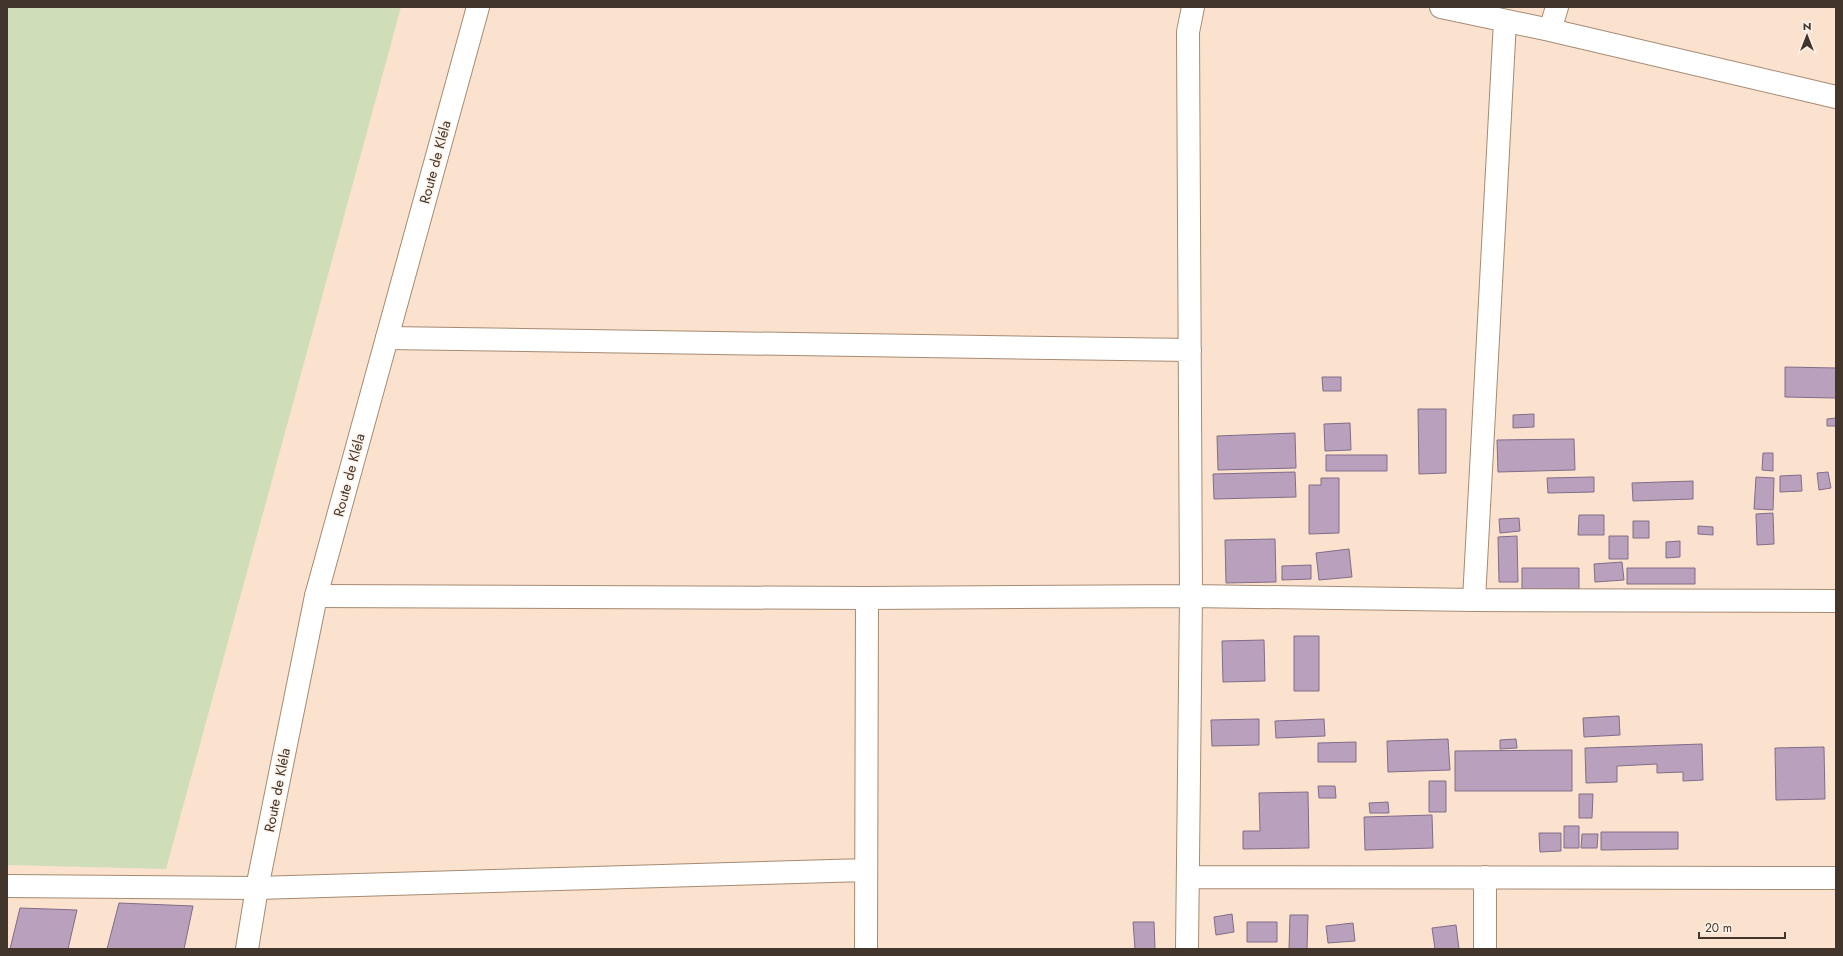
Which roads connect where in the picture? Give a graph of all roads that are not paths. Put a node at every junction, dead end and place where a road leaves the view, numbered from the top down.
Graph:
1 (478, 7) edge
2 (1193, 7) edge
3 (1441, 7) edge
4 (1557, 7) edge
5 (1505, 21) junction
6 (1550, 30) junction
7 (1835, 92) edge
8 (387, 338) junction
9 (1190, 350) junction
10 (316, 596) junction
11 (1191, 596) junction
12 (867, 598) junction
13 (1474, 600) junction
14 (1836, 601) edge
15 (866, 870) junction
16 (1188, 877) junction
17 (1485, 877) junction
18 (1836, 878) edge
19 (7, 886) edge
20 (257, 888) junction
21 (248, 949) edge
22 (866, 949) edge
23 (1187, 949) edge
24 (1485, 949) edge

1 - 8 street, Route de Kléla
2 - 9 street
3 - 5 street
4 - 6 street
5 - 6 street
5 - 13 street
6 - 7 street
8 - 9 street
8 - 10 street, Route de Kléla
9 - 11 street
10 - 12 street
10 - 20 street, Route de Kléla
11 - 12 street
11 - 13 street
11 - 16 street
12 - 15 street
13 - 14 street
15 - 20 street
15 - 22 street
16 - 17 street
16 - 23 street
17 - 18 street
17 - 24 street
19 - 20 street
20 - 21 street, Route de Kléla

